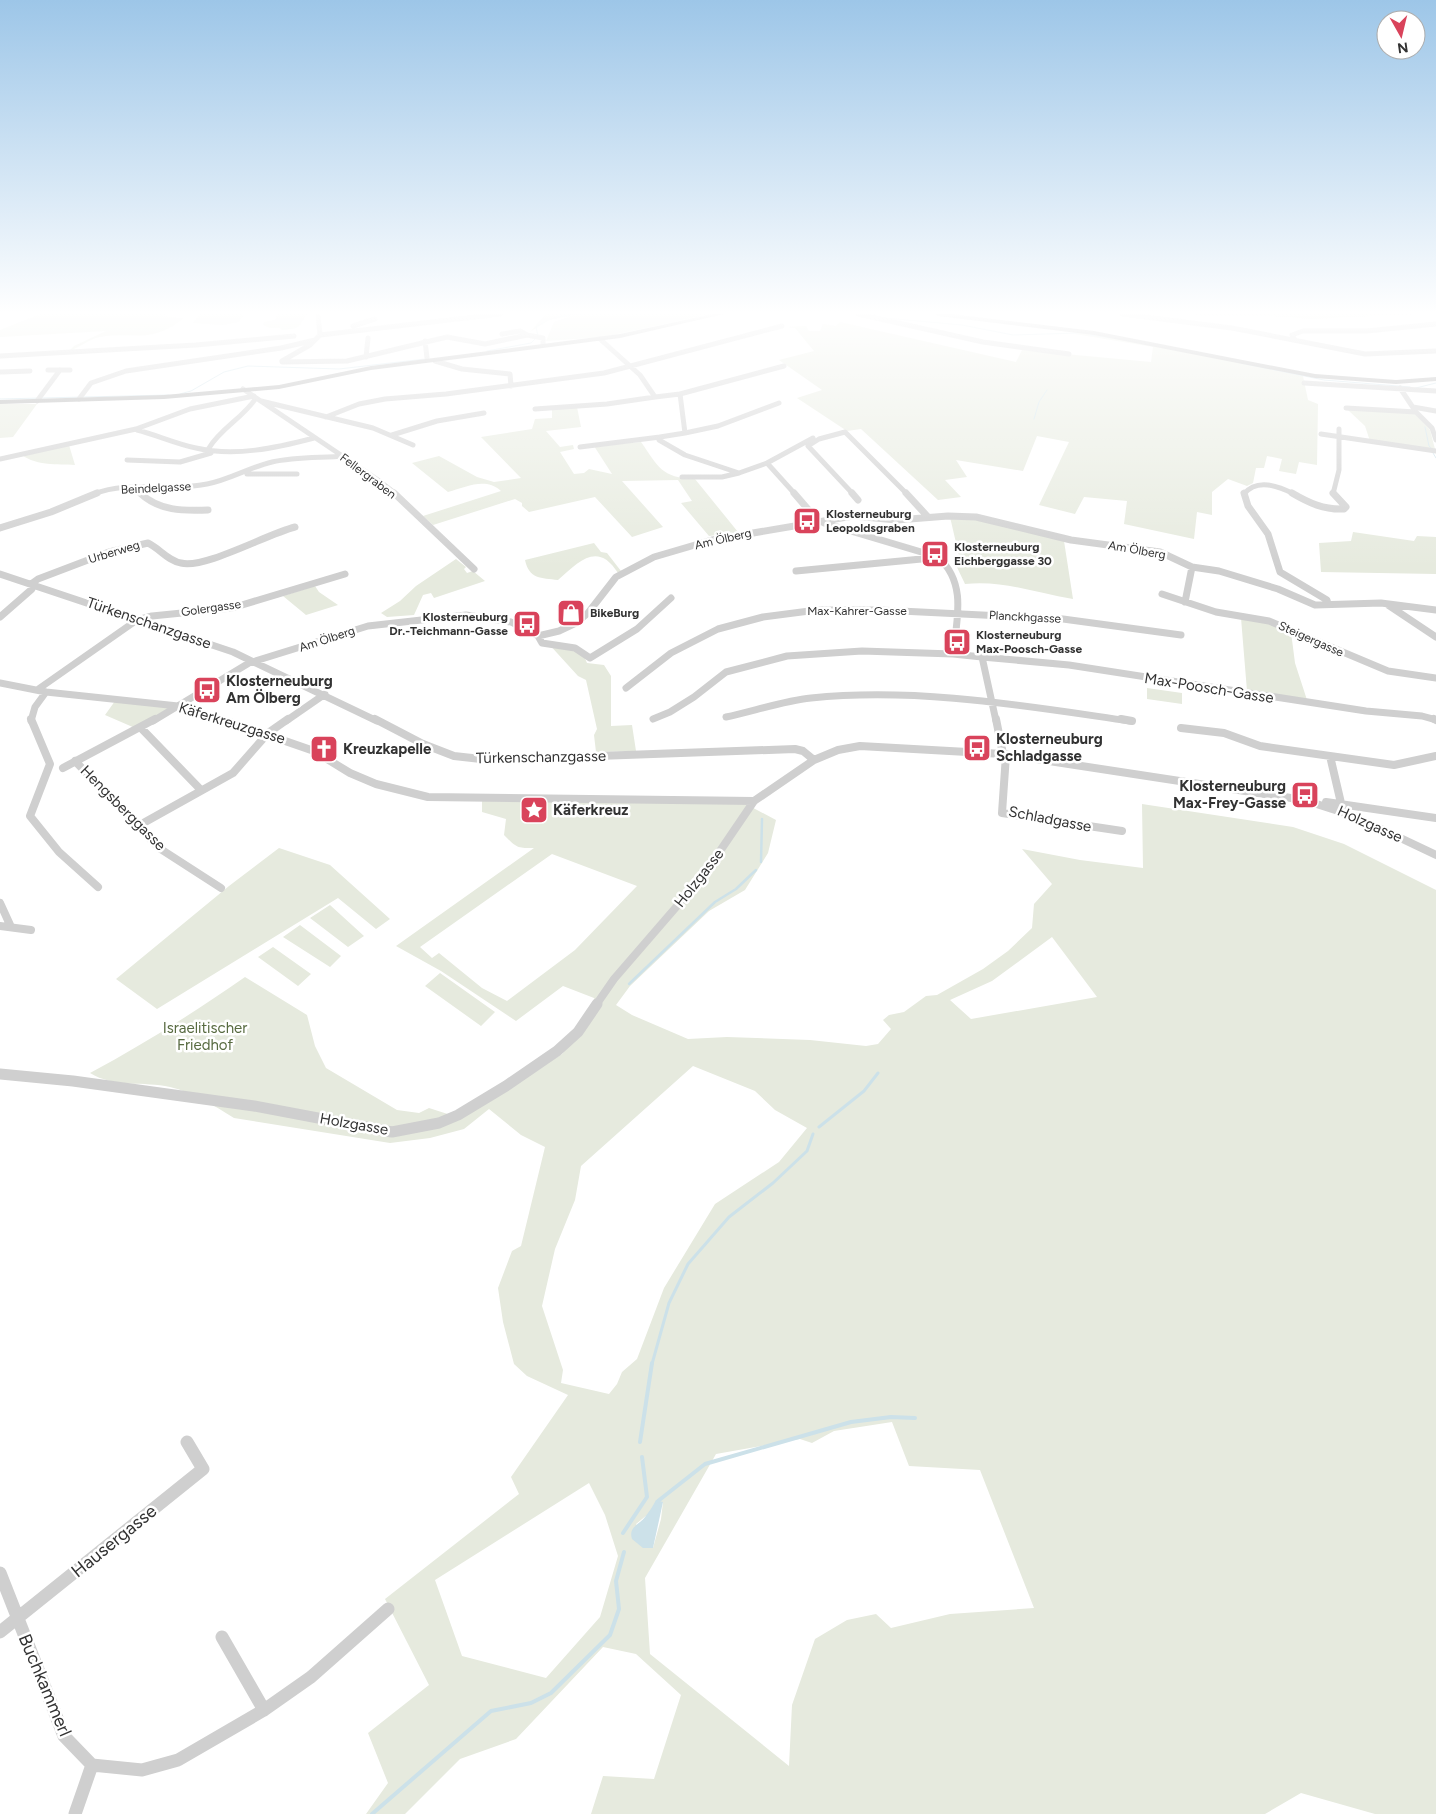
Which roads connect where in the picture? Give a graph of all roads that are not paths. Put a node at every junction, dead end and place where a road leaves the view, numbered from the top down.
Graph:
1 (38, 399) joint
2 (45, 399) edge
3 (246, 399) edge
4 (255, 399) edge
5 (258, 399) edge
6 (262, 399) edge
7 (388, 399) edge
8 (644, 399) edge
9 (681, 399) edge
10 (1407, 399) edge
11 (0, 402) edge
12 (779, 403) dead end
13 (1346, 408) dead end
14 (535, 409) dead end
15 (1414, 409) junction
16 (1436, 411) edge
17 (484, 413) dead end
18 (326, 417) junction
19 (136, 429) junction
20 (1339, 430) dead end
21 (685, 433) junction
22 (392, 434) junction
23 (1321, 434) dead end
24 (821, 435) dead end
25 (660, 437) junction
26 (314, 438) junction
27 (1341, 438) junction
28 (1436, 440) edge
29 (413, 445) dead end
30 (580, 447) dead end
31 (211, 451) junction
32 (1436, 451) edge
33 (344, 456) junction
34 (0, 459) edge
35 (127, 460) dead end
36 (767, 463) junction
37 (739, 473) junction
38 (297, 474) dead end
39 (682, 477) dead end
40 (231, 478) junction
41 (134, 487) junction
42 (858, 500) dead end
43 (208, 510) dead end
44 (928, 517) junction
45 (819, 522) junction
46 (295, 527) dead end
47 (0, 528) edge
48 (938, 557) junction
49 (1192, 567) junction
50 (474, 569) dead end
51 (796, 571) dead end
52 (0, 574) edge
53 (345, 574) dead end
54 (31, 584) junction
55 (1162, 594) dead end
56 (671, 598) dead end
57 (1185, 602) junction
58 (1328, 604) junction
59 (1387, 605) junction
60 (1436, 610) edge
61 (958, 614) junction
62 (0, 617) edge
63 (138, 620) junction
64 (1181, 635) dead end
65 (538, 636) junction
66 (1436, 637) edge
67 (953, 654) junction
68 (982, 657) junction
69 (254, 661) junction
70 (1436, 678) edge
71 (0, 683) edge
72 (626, 688) dead end
73 (41, 691) junction
74 (325, 694) junction
75 (991, 701) junction
76 (178, 706) junction
77 (726, 717) dead end
78 (652, 719) dead end
79 (1436, 720) edge
80 (1132, 721) dead end
81 (141, 728) junction
82 (1181, 728) dead end
83 (268, 733) junction
84 (1005, 754) junction
85 (1330, 756) junction
86 (1436, 756) edge
87 (75, 760) junction
88 (814, 760) junction
89 (64, 768) dead end
90 (201, 790) junction
91 (1306, 800) junction
92 (754, 802) junction
93 (1341, 803) junction
94 (1353, 804) junction
95 (1354, 816) junction
96 (1436, 818) edge
97 (138, 826) junction
98 (1122, 831) dead end
99 (1436, 855) edge
100 (98, 887) dead end
101 (221, 888) dead end
102 (0, 903) edge
103 (0, 926) edge
104 (10, 928) junction
105 (31, 930) dead end
106 (0, 1074) edge
107 (187, 1442) dead end
108 (0, 1573) edge
109 (388, 1609) dead end
110 (17, 1619) junction
111 (0, 1632) edge
112 (222, 1637) dead end
113 (264, 1710) junction
114 (92, 1765) junction
115 (75, 1814) edge

1 - 2 main road
1 - 11 main road
3 - 19 street
4 - 31 street
5 - 26 street, Fellergraben
6 - 18 street
7 - 18 street
8 - 14 street
9 - 21 street
10 - 15 street
12 - 21 street
13 - 15 street
15 - 16 street
15 - 28 street
17 - 22 street
18 - 22 street
19 - 31 street
19 - 34 street
20 - 27 street
21 - 25 street
22 - 29 street
23 - 27 street
24 - 36 street
25 - 30 street
25 - 37 street
26 - 31 street
26 - 33 street, Fellergraben
27 - 32 street
27 - 58 street
31 - 35 street
33 - 40 street, Beindelgasse
33 - 50 street, Fellergraben
36 - 37 street
36 - 45 street
37 - 39 street
38 - 40 street
40 - 41 street, Beindelgasse
41 - 43 street
41 - 47 street, Beindelgasse
42 - 44 street
44 - 45 street, Am Ölberg
44 - 49 street, Am Ölberg
45 - 48 street
45 - 65 street, Am Ölberg
46 - 54 street, Urberweg
48 - 51 street
48 - 61 street
49 - 57 street
49 - 58 street, Am Ölberg
52 - 54 street, Türkenschanzgasse
53 - 63 street, Golergasse
54 - 62 street, Urberweg
54 - 63 street, Türkenschanzgasse
55 - 57 street, Steigergasse
56 - 65 street
57 - 70 street, Steigergasse
58 - 59 street, Am Ölberg
59 - 60 street, Am Ölberg
59 - 66 street
61 - 64 street, Planckhgasse
61 - 67 street
61 - 72 street, Max-Kahrer-Gasse
63 - 69 street, Türkenschanzgasse
63 - 73 street, Golergasse
65 - 69 street, Am Ölberg
67 - 68 street, Max-Poosch-Gasse
67 - 78 street, Max-Poosch-Gasse
68 - 75 street
68 - 79 street, Max-Poosch-Gasse
69 - 74 street, Türkenschanzgasse
69 - 76 street, Am Ölberg
71 - 73 street, Käferkreuzgasse
73 - 76 street, Käferkreuzgasse
73 - 100 street
74 - 83 street
74 - 88 street, Türkenschanzgasse
75 - 77 street
75 - 80 street
75 - 84 street
76 - 81 street, Am Ölberg
76 - 83 street, Käferkreuzgasse
81 - 87 street, Am Ölberg
81 - 90 street
82 - 85 street
83 - 90 street
83 - 92 street, Käferkreuzgasse
84 - 88 street, Holzgasse
84 - 91 street, Holzgasse
84 - 98 street, Schladgasse
85 - 86 street
85 - 93 street
87 - 89 street, Am Ölberg
87 - 97 street, Hengsberggasse
88 - 92 street, Holzgasse
90 - 97 street
91 - 93 street
91 - 95 street, Holzgasse
92 - 106 street, Holzgasse
93 - 94 street
94 - 95 street
94 - 96 street
95 - 99 street, Holzgasse
97 - 101 street, Hengsberggasse
102 - 104 street
103 - 104 street
104 - 105 street
107 - 110 street, Hausergasse
108 - 110 street, Buchkammerl
109 - 113 street
110 - 111 street, Hausergasse
110 - 114 street, Buchkammerl
112 - 113 street
113 - 114 street
114 - 115 street

